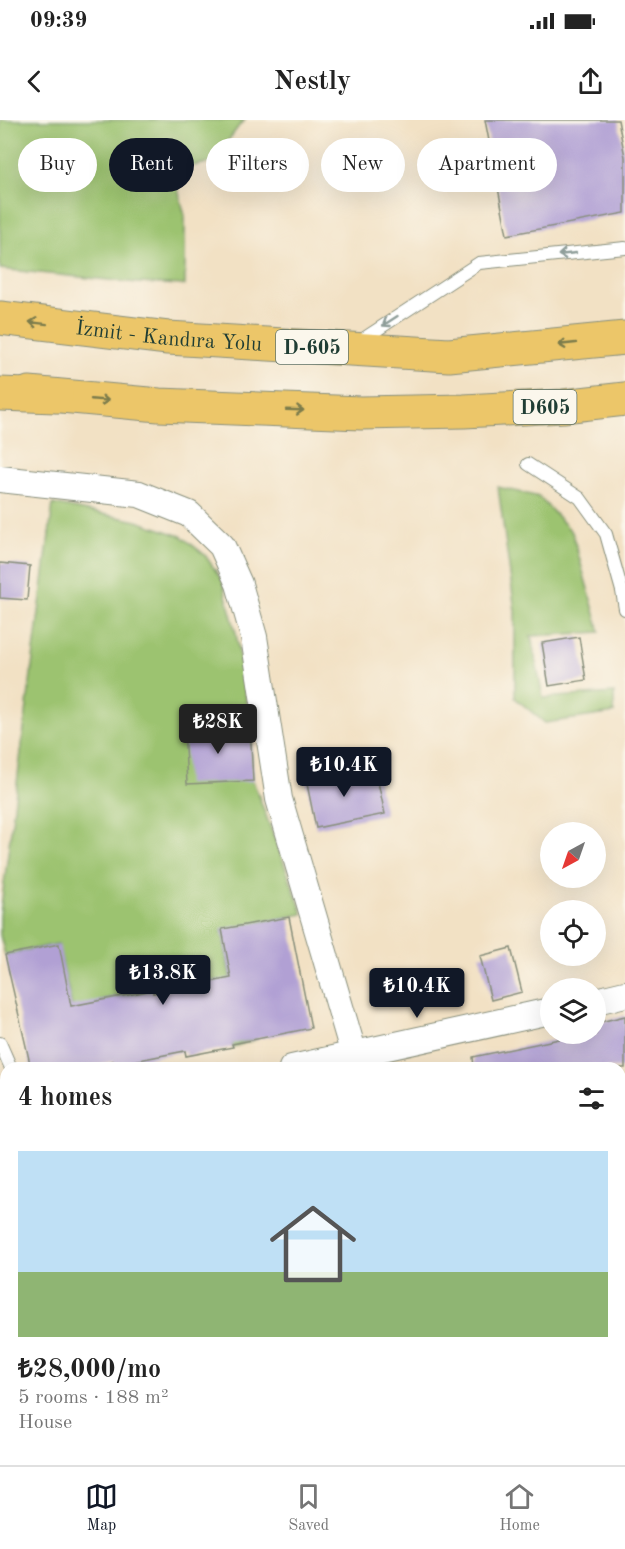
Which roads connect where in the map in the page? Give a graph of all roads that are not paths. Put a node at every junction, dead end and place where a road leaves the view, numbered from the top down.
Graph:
1 (625, 248) edge
2 (0, 318) edge
3 (625, 338) edge
4 (348, 349) junction
5 (0, 392) edge
6 (625, 399) edge
7 (528, 465) dead end
8 (0, 479) edge
9 (625, 609) edge
10 (625, 994) edge
11 (606, 999) edge
12 (540, 1014) edge
13 (0, 1043) edge
14 (8, 1062) edge
15 (356, 1062) edge

1 -> 4 lane
4 -> 2 highway, İzmit - Kandıra Yolu / D-605
3 -> 4 highway, İzmit - Kandıra Yolu / D-605
5 -> 6 highway, D605
7 - 9 lane
8 - 15 street
10 - 11 street
12 - 15 street
13 - 14 lane

